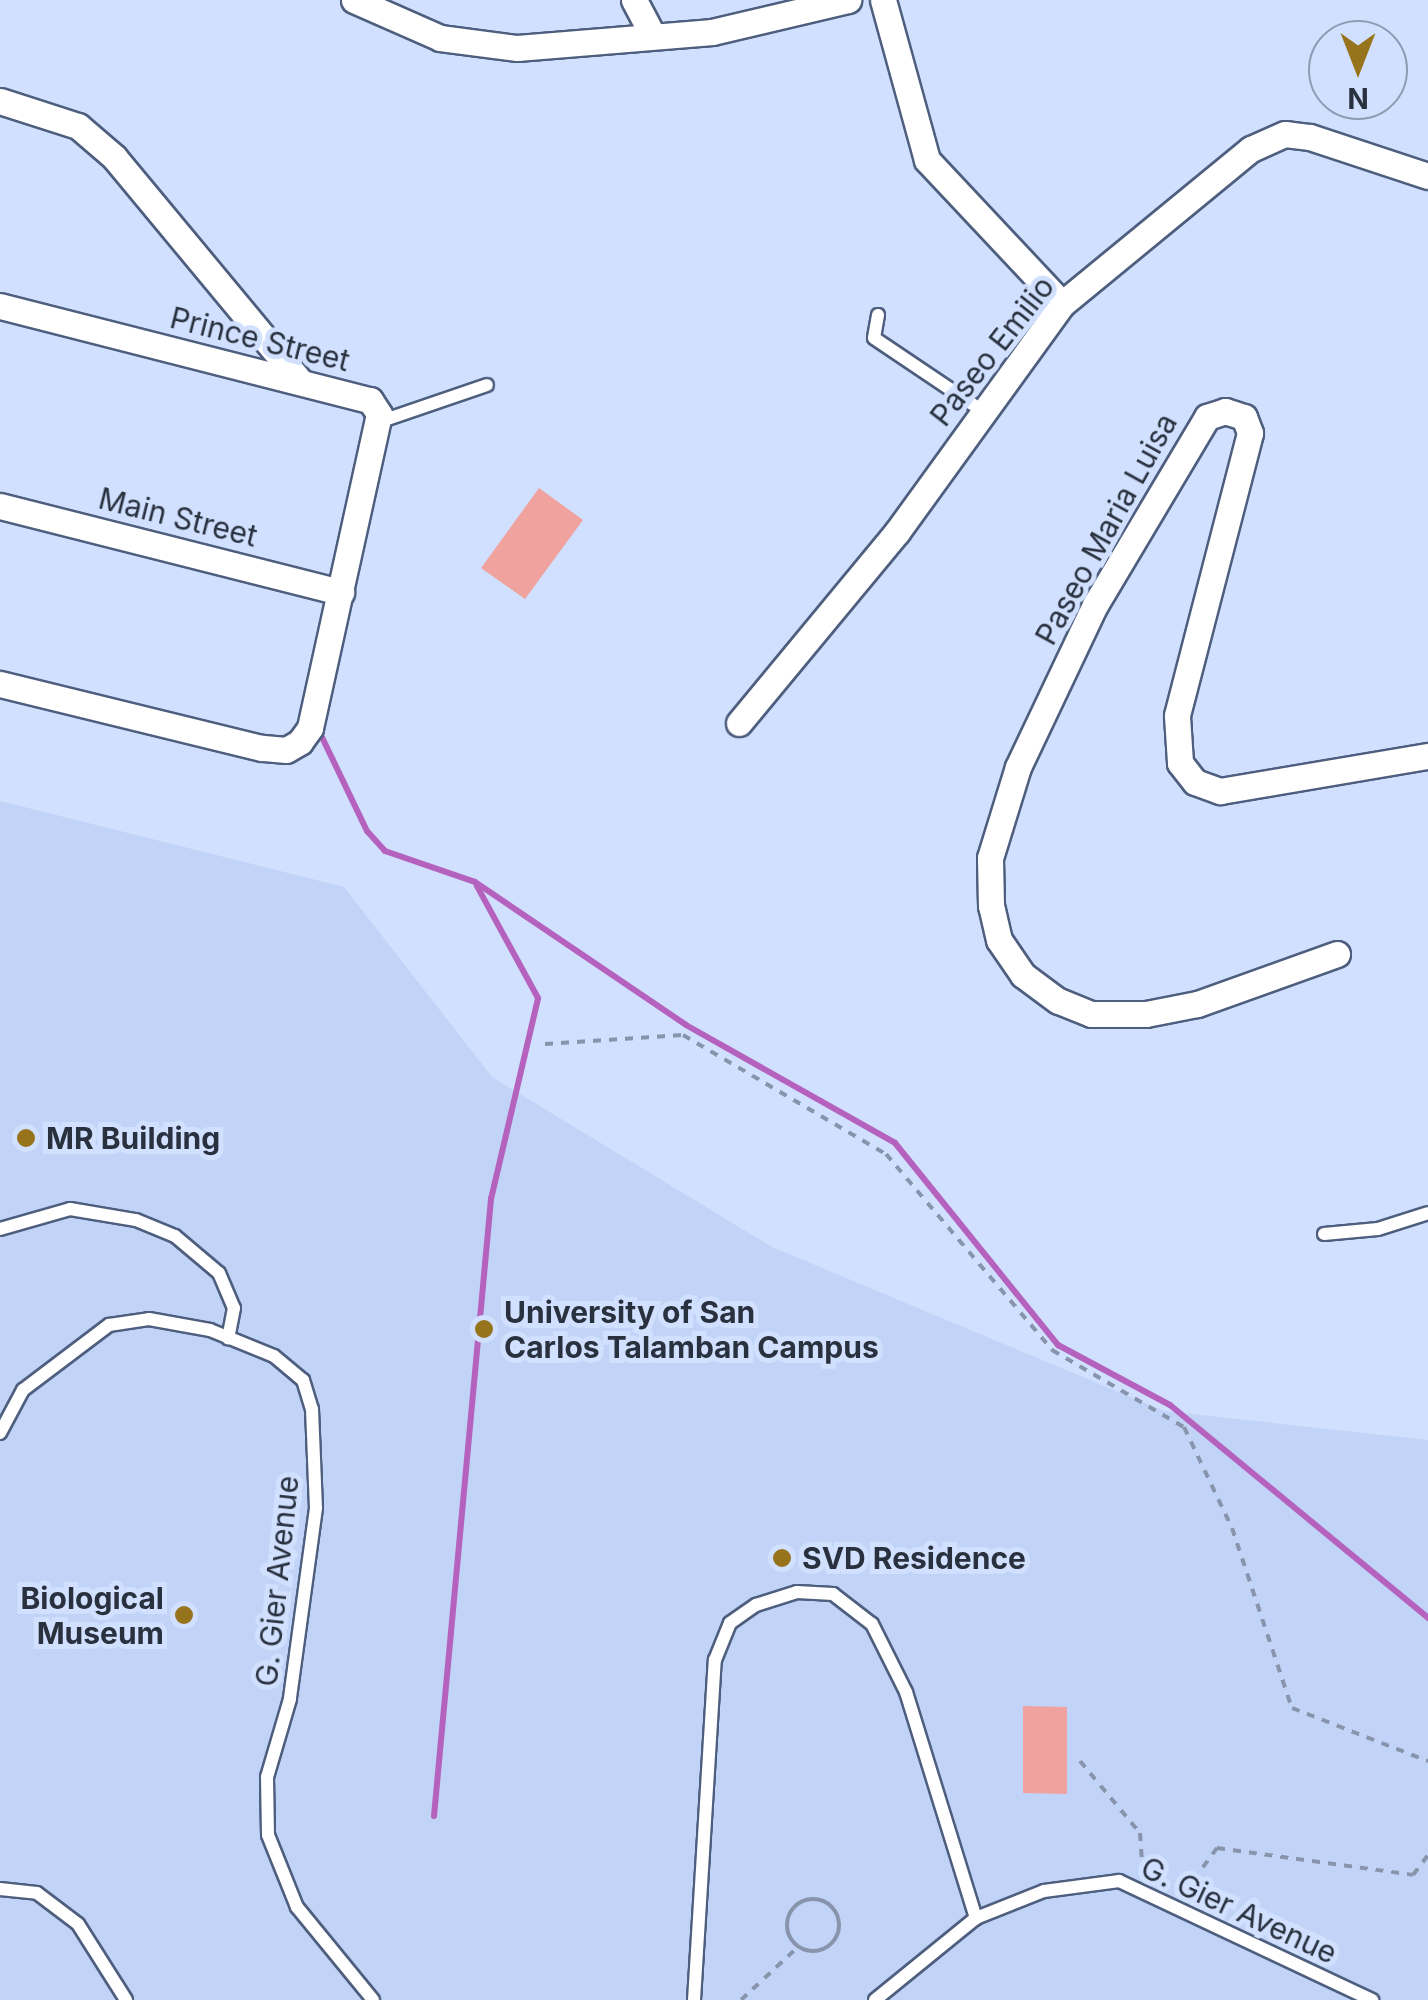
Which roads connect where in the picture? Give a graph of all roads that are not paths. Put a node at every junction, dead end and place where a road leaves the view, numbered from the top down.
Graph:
1 (354, 0) edge
2 (634, 0) edge
3 (848, 0) edge
4 (883, 0) edge
5 (381, 6) edge
6 (653, 36) junction
7 (0, 100) edge
8 (1428, 176) edge
9 (1062, 304) junction
10 (0, 306) edge
11 (878, 314) dead end
12 (300, 381) junction
13 (486, 386) dead end
14 (984, 412) junction
15 (379, 422) junction
16 (0, 506) edge
17 (341, 592) junction
18 (0, 684) edge
19 (739, 723) dead end
20 (1428, 756) edge
21 (1337, 954) dead end
22 (1428, 1213) edge
23 (0, 1229) edge
24 (1324, 1234) dead end
25 (228, 1338) junction
26 (4, 1406) edge
27 (0, 1433) edge
28 (0, 1890) edge
29 (976, 1918) junction
30 (123, 1998) edge
31 (372, 2000) edge
32 (694, 2000) edge
33 (875, 2000) edge
34 (1372, 2000) edge

1 - 5 street
2 - 6 street
3 - 6 street
4 - 9 street
5 - 6 street
7 - 12 street
8 - 9 street, Paseo Emilio
9 - 14 street, Paseo Emilio
10 - 12 street, Prince Street
11 - 14 lane
12 - 15 street, Prince Street
13 - 15 lane
14 - 19 street, Paseo Emilio
15 - 17 street
16 - 17 street, Main Street
17 - 18 street
20 - 21 street, Paseo Maria Luisa
22 - 24 lane
23 - 25 lane
25 - 26 lane, G. Gier Avenue
25 - 31 lane, G. Gier Avenue
26 - 27 lane, G. Gier Avenue
28 - 30 lane
29 - 32 lane
29 - 33 lane, G. Gier Avenue
29 - 34 lane, G. Gier Avenue

